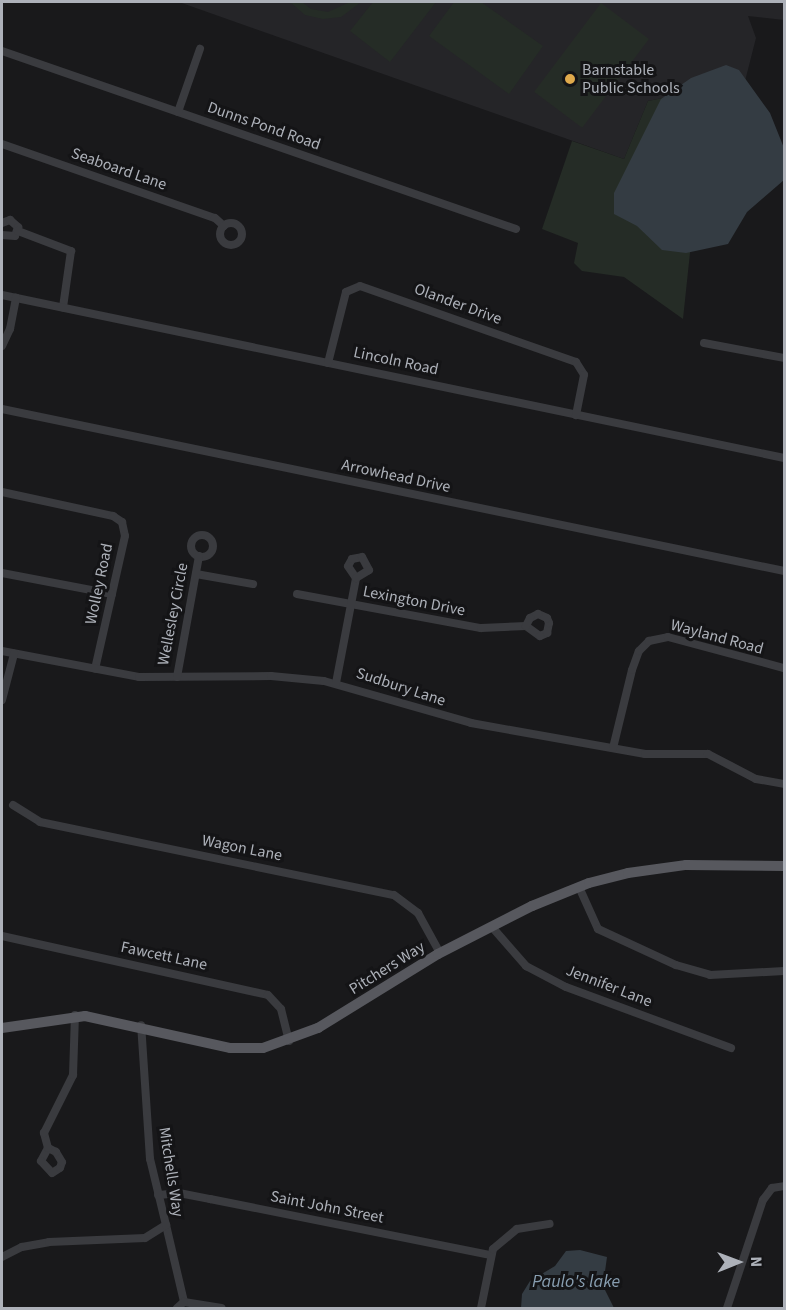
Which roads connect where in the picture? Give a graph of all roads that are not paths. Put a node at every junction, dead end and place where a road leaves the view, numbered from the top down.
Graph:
1 (200, 49) dead end
2 (2, 51) edge
3 (178, 112) junction
4 (2, 144) edge
5 (2, 223) edge
6 (224, 226) dead end
7 (516, 229) dead end
8 (18, 231) junction
9 (2, 235) edge
10 (2, 295) edge
11 (15, 298) junction
12 (63, 307) junction
13 (704, 343) dead end
14 (2, 346) edge
15 (784, 358) edge
16 (328, 363) junction
17 (2, 409) edge
18 (576, 415) junction
19 (784, 458) edge
20 (2, 492) edge
21 (199, 556) dead end
22 (784, 571) edge
23 (2, 573) edge
24 (196, 574) junction
25 (356, 578) dead end
26 (254, 584) dead end
27 (112, 594) junction
28 (297, 594) dead end
29 (351, 604) junction
30 (526, 626) dead end
31 (2, 651) edge
32 (14, 654) junction
33 (784, 668) edge
34 (95, 669) junction
35 (177, 677) junction
36 (336, 683) junction
37 (2, 700) edge
38 (613, 748) junction
39 (784, 784) edge
40 (13, 805) dead end
41 (784, 866) edge
42 (579, 887) junction
43 (492, 927) junction
44 (2, 936) edge
45 (440, 953) junction
46 (784, 971) edge
47 (75, 1016) junction
48 (141, 1025) junction
49 (2, 1028) edge
50 (289, 1041) junction
51 (731, 1048) dead end
52 (48, 1148) dead end
53 (784, 1185) edge
54 (158, 1195) junction
55 (550, 1224) dead end
56 (166, 1225) junction
57 (489, 1255) junction
58 (2, 1257) edge
59 (181, 1305) edge
60 (222, 1308) edge
61 (481, 1308) edge
62 (727, 1308) edge

1 - 3 street
2 - 3 street, Dunns Pond Road
3 - 7 street, Dunns Pond Road
4 - 6 street, Seaboard Lane
5 - 8 street
8 - 9 street
8 - 12 street
10 - 11 street, Lincoln Road
11 - 12 street, Lincoln Road
11 - 14 street
12 - 16 street, Lincoln Road
13 - 15 street
16 - 18 street, Lincoln Road
16 - 18 street, Olander Drive
17 - 22 street, Arrowhead Drive
18 - 19 street, Lincoln Road
20 - 27 street, Wolley Road
21 - 24 street, Wellesley Circle
23 - 27 street
24 - 26 street
24 - 35 street, Wellesley Circle
25 - 29 street
27 - 34 street, Wolley Road
28 - 29 street, Lexington Drive
29 - 30 street, Lexington Drive
29 - 36 street
31 - 32 street, Sudbury Lane
32 - 34 street, Sudbury Lane
32 - 37 street
33 - 38 street, Wayland Road
34 - 35 street, Sudbury Lane
35 - 36 street, Sudbury Lane
36 - 38 street, Sudbury Lane
38 - 39 street, Sudbury Lane
40 - 45 street, Wagon Lane
41 - 42 main road, Pitchers Way
42 - 43 main road, Pitchers Way
42 - 46 street
43 - 45 main road, Pitchers Way
43 - 51 street, Jennifer Lane
44 - 50 street, Fawcett Lane
45 - 50 main road, Pitchers Way
47 - 48 main road, Pitchers Way
47 - 49 main road, Pitchers Way
47 - 52 street
48 - 50 main road, Pitchers Way
48 - 54 street, Mitchells Way
53 - 62 street
54 - 56 street, Mitchells Way
54 - 57 street, Saint John Street
55 - 57 street
56 - 58 street, Mitchells Way
56 - 59 street
57 - 61 street
59 - 60 street

